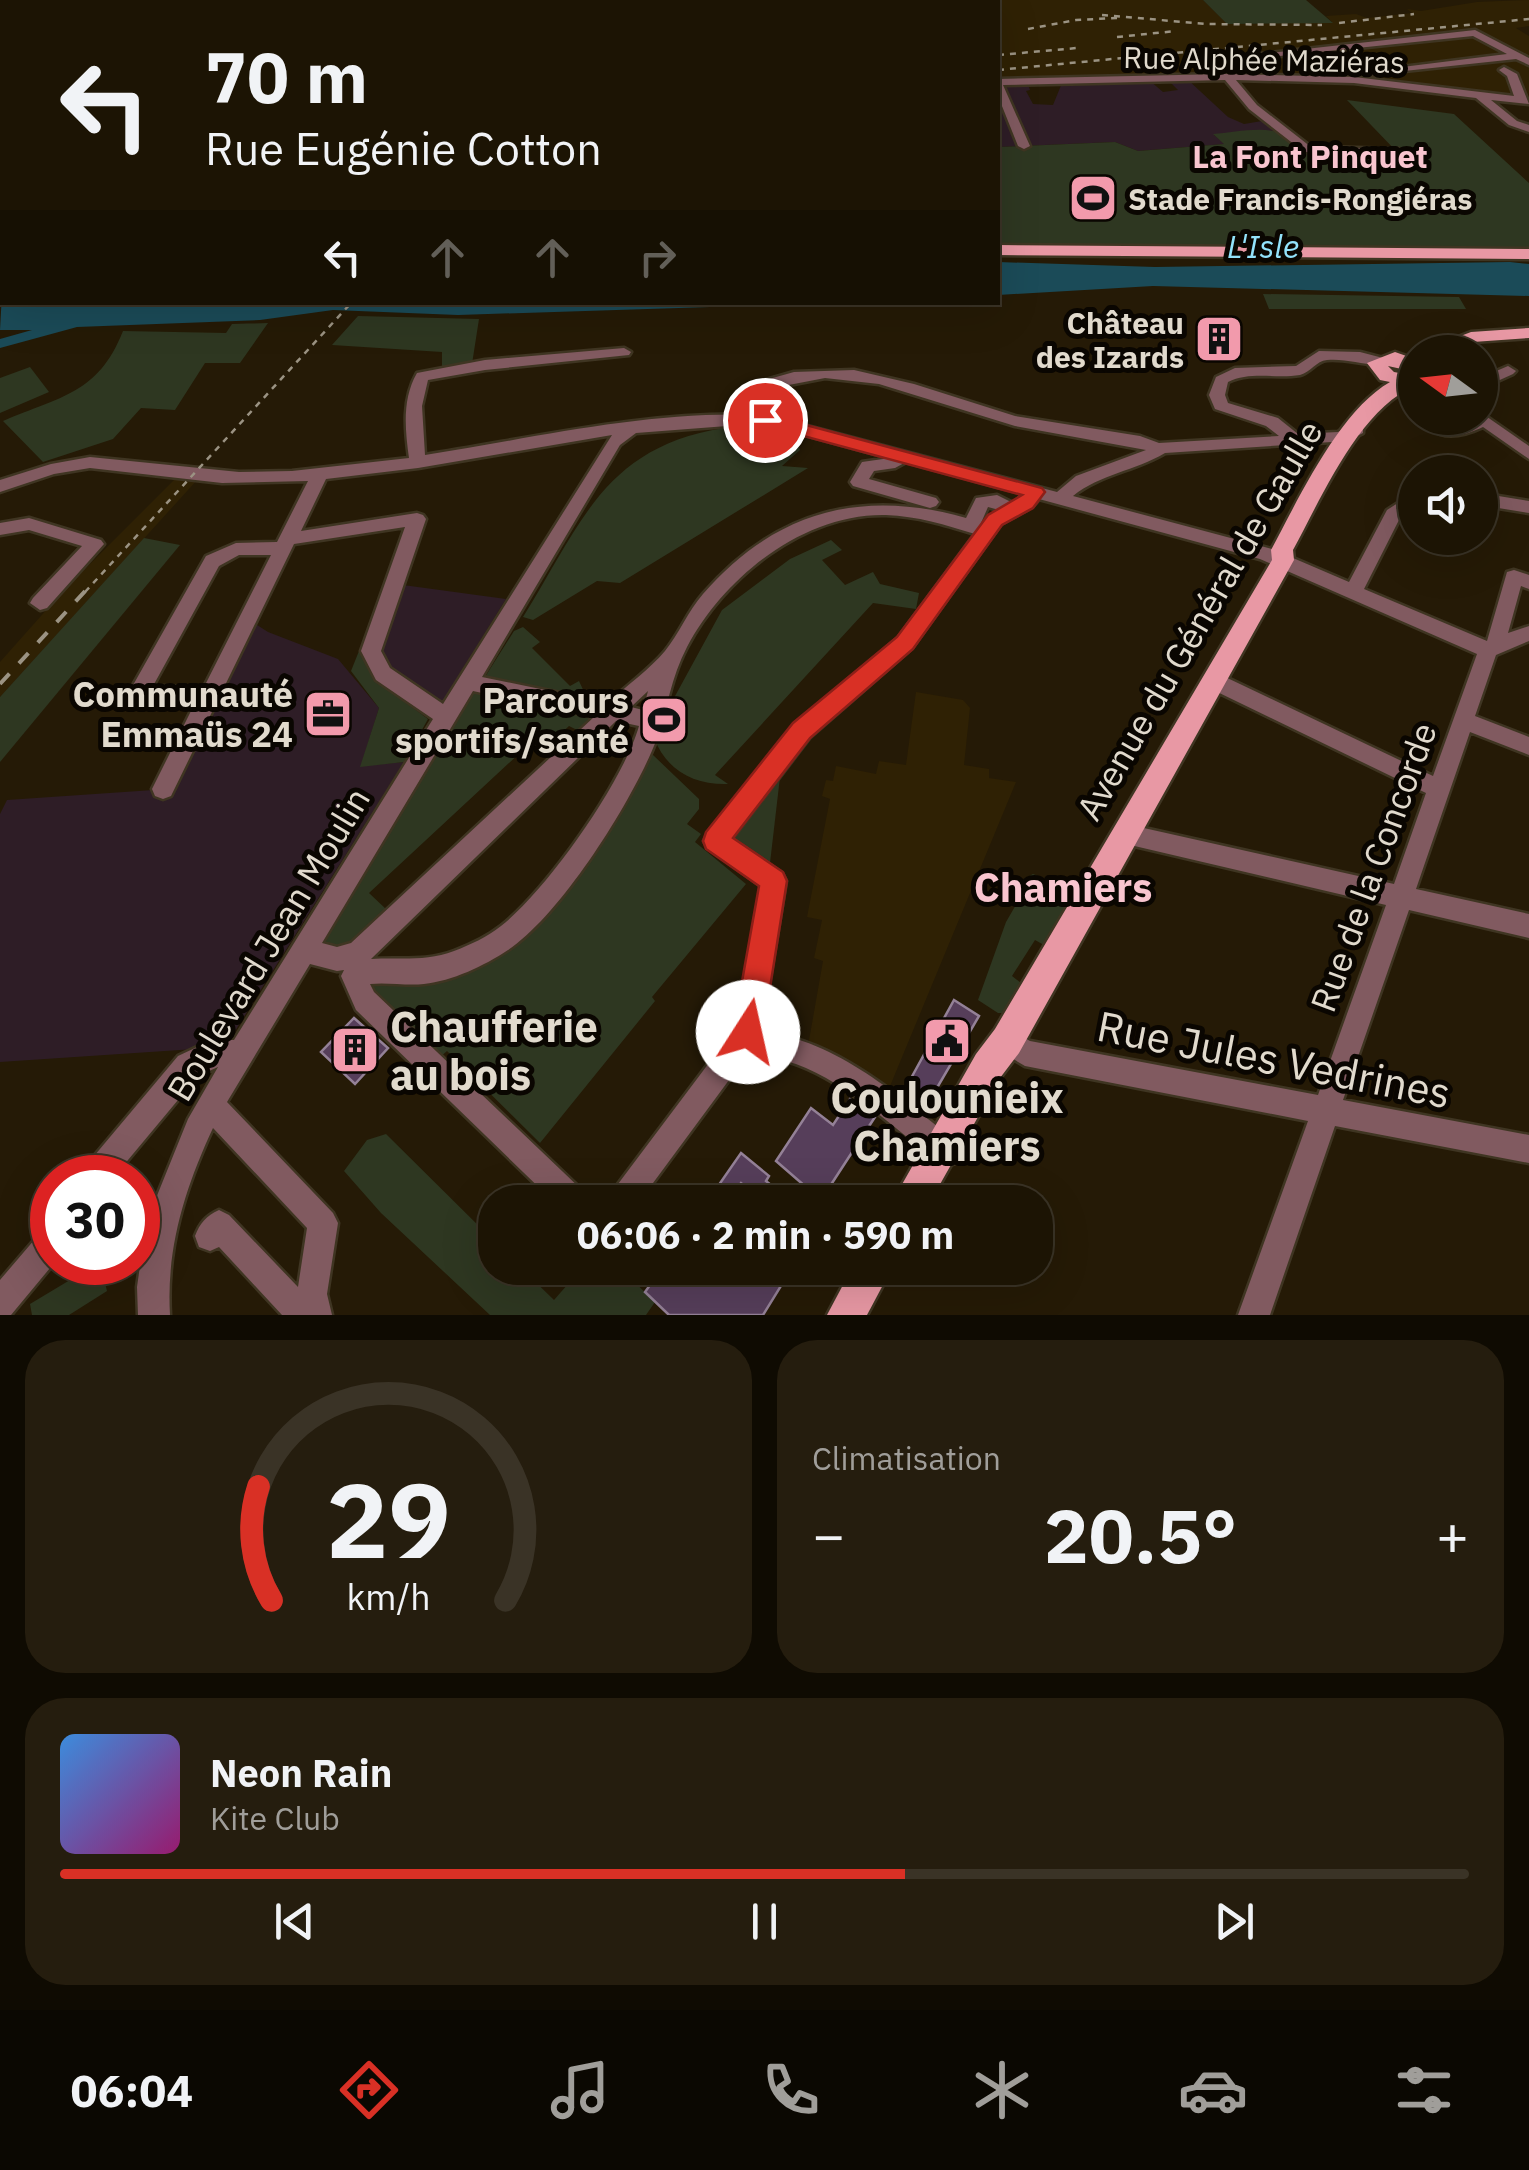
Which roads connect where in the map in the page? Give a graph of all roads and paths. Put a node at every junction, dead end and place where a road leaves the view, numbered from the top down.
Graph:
1 (1365, 45) junction
2 (1378, 52) dead end
3 (1231, 58) dead end
4 (1526, 58) edge
5 (1391, 60) dead end
6 (1407, 70) junction
7 (1504, 70) junction
8 (1343, 75) dead end
9 (1228, 77) junction
10 (1000, 84) edge
11 (1411, 86) junction
12 (1000, 89) edge
13 (1479, 94) junction
14 (1525, 100) edge
15 (1513, 130) dead end
16 (1529, 130) edge
17 (1024, 146) dead end
18 (1395, 151) dead end
19 (1000, 250) edge
20 (1529, 254) edge
21 (1529, 333) edge
22 (1498, 335) edge
23 (624, 352) dead end
24 (1392, 362) edge
25 (1508, 371) dead end
26 (1498, 376) edge
27 (1398, 383) edge
28 (1378, 398) junction
29 (765, 420) junction
30 (1358, 429) junction
31 (1498, 430) edge
32 (596, 432) junction
33 (638, 433) junction
34 (1293, 439) junction
35 (614, 442) junction
36 (1158, 449) junction
37 (1525, 449) edge
38 (903, 456) junction
39 (418, 463) junction
40 (319, 476) junction
41 (594, 478) junction
42 (0, 486) edge
43 (1035, 492) junction
44 (1059, 499) junction
45 (1498, 502) edge
46 (1529, 507) edge
47 (1398, 511) edge
48 (978, 524) junction
49 (0, 528) edge
50 (285, 544) junction
51 (1282, 560) junction
52 (1529, 582) edge
53 (1354, 592) junction
54 (40, 602) dead end
55 (1527, 632) edge
56 (1492, 648) junction
57 (677, 650) junction
58 (468, 682) junction
59 (1214, 682) junction
60 (210, 696) junction
61 (613, 712) junction
62 (446, 717) junction
63 (651, 720) junction
64 (1464, 721) junction
65 (1529, 746) edge
66 (1439, 788) junction
67 (163, 789) dead end
68 (1126, 834) junction
69 (1398, 896) junction
70 (1529, 926) edge
71 (304, 950) junction
72 (356, 965) junction
73 (1007, 1041) junction
74 (742, 1042) junction
75 (240, 1054) junction
76 (210, 1104) junction
77 (1324, 1109) junction
78 (1529, 1149) edge
79 (946, 1151) junction
80 (113, 1155) edge
81 (556, 1185) edge
82 (635, 1185) edge
83 (922, 1185) edge
84 (931, 1185) edge
85 (160, 1203) edge
86 (210, 1236) dead end
87 (30, 1268) edge
88 (153, 1285) edge
89 (863, 1285) edge
90 (877, 1285) edge
91 (0, 1304) edge
92 (154, 1315) edge
93 (303, 1315) edge
94 (316, 1315) edge
95 (846, 1315) edge
96 (860, 1315) edge
97 (1254, 1315) edge

1 - 2 street
1 - 3 street
1 - 4 street
4 - 6 street
4 - 7 street
5 - 6 street
6 - 7 street
6 - 8 street
6 - 11 street
7 - 14 street
9 - 10 street, Rue Alphée Maziéras
9 - 11 street, Rue Alphée Maziéras
9 - 18 street
11 - 13 street, Rue Alphée Maziéras
12 - 17 street
13 - 14 street, Rue Alphée Maziéras
13 - 16 street
15 - 16 street
19 - 20 main road
21 - 22 main road
23 - 39 street
24 - 28 main road, Avenue du Général de Gaulle
24 - 34 street
25 - 26 street
27 - 28 main road, Avenue du Général de Gaulle
28 - 30 main road, Avenue du Général de Gaulle
29 - 33 street, Boulevard Jean Moulin
29 - 36 street
29 - 38 street, Boulevard Jean Moulin
30 - 34 street
30 - 51 main road, Avenue du Général de Gaulle
31 - 37 street
32 - 33 street
32 - 35 street
32 - 39 street
33 - 35 street, Boulevard Jean Moulin
33 - 41 street, Boulevard Jean Moulin
34 - 36 street
35 - 41 street, Boulevard Jean Moulin
36 - 44 street
38 - 43 street, Boulevard Jean Moulin
38 - 48 street
39 - 40 street
40 - 42 street
40 - 50 street
41 - 58 street, Boulevard Jean Moulin
43 - 44 street, Boulevard Jean Moulin
43 - 48 street
44 - 51 street, Boulevard Jean Moulin
45 - 46 street
47 - 53 street
48 - 57 street
48 - 74 street
49 - 54 street
50 - 60 street
50 - 60 street
50 - 62 street
51 - 53 street, Boulevard Jean Moulin
51 - 59 main road, Avenue du Général de Gaulle
52 - 56 street, Rue de la Concorde
53 - 56 street, Boulevard Jean Moulin
55 - 56 street
56 - 64 street, Rue de la Concorde
57 - 61 street
57 - 63 street
58 - 61 street
58 - 62 street, Boulevard Jean Moulin
59 - 66 street
59 - 68 main road, Avenue du Général de Gaulle
60 - 67 street
61 - 63 street
61 - 72 street
62 - 71 street, Boulevard Jean Moulin
63 - 72 street
64 - 65 street
64 - 66 street, Rue de la Concorde
66 - 69 street, Rue de la Concorde
68 - 69 street
68 - 73 main road, Avenue du Général de Gaulle
69 - 70 street
69 - 77 street, Rue de la Concorde
71 - 72 street
71 - 75 street, Boulevard Jean Moulin
72 - 81 street
73 - 77 street, Rue Jules Vedrines
73 - 79 main road, Avenue du Général de Gaulle
74 - 79 street
74 - 82 street
75 - 76 street, Boulevard Jean Moulin
75 - 80 street
76 - 85 street, Boulevard Jean Moulin
76 - 94 street
77 - 78 street, Rue Jules Vedrines
77 - 97 street, Rue de la Concorde
79 - 83 main road, Avenue du Général de Gaulle
79 - 84 main road, Avenue du Général de Gaulle
86 - 93 street
87 - 91 street
88 - 92 street, Boulevard Jean Moulin
89 - 95 main road
90 - 96 main road

